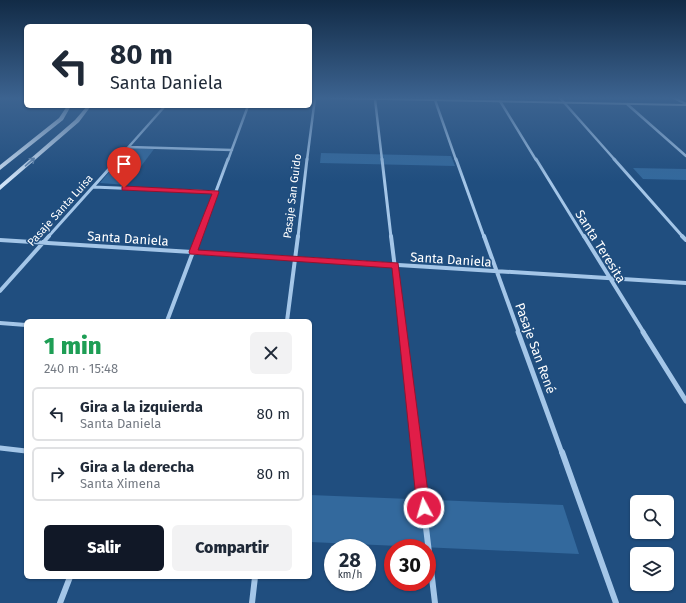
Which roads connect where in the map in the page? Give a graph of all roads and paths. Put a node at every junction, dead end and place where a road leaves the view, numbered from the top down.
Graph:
1 (52, 126) edge
2 (71, 126) edge
3 (147, 126) edge
4 (241, 126) edge
5 (312, 126) edge
6 (378, 126) edge
7 (444, 126) edge
8 (516, 126) edge
9 (587, 126) edge
10 (653, 126) edge
11 (129, 147) junction
12 (232, 150) junction
13 (686, 156) edge
14 (0, 168) edge
15 (93, 187) junction
16 (0, 188) edge
17 (216, 192) junction
18 (0, 240) edge
19 (686, 240) edge
20 (43, 243) junction
21 (193, 252) junction
22 (295, 259) junction
23 (396, 265) junction
24 (497, 272) junction
25 (610, 279) junction
26 (686, 283) edge
27 (0, 291) edge
28 (168, 319) edge
29 (287, 319) edge
30 (0, 323) edge
31 (24, 325) edge
32 (686, 401) edge
33 (0, 448) edge
34 (24, 451) edge
35 (69, 579) edge
36 (255, 579) edge
37 (60, 603) edge
38 (252, 603) edge
39 (435, 603) edge
40 (616, 603) edge

1 - 14 street
16 -> 2 street
3 - 11 street, Pasaje Santa Luisa
4 - 12 street
5 - 22 street, Pasaje San Guido
6 - 23 street
7 - 24 street, Pasaje San René
8 - 25 street, Santa Teresita
9 - 19 street
10 - 13 street
11 - 12 street
11 - 15 street, Pasaje Santa Luisa
12 - 17 street
15 - 17 street
15 - 20 street, Pasaje Santa Luisa
17 - 21 street
18 - 20 street, Santa Daniela
20 - 21 street, Santa Daniela
20 - 27 street, Pasaje Santa Luisa
21 - 22 street, Santa Daniela
21 - 28 street
22 - 23 street, Santa Daniela
22 - 29 street, Pasaje San Guido
23 - 24 street, Santa Daniela
23 - 39 street
24 - 25 street, Santa Daniela
24 - 40 street, Pasaje San René
25 - 26 street, Santa Daniela
25 - 32 street, Santa Teresita
30 - 31 street
33 - 34 street
35 - 37 street
36 - 38 street

